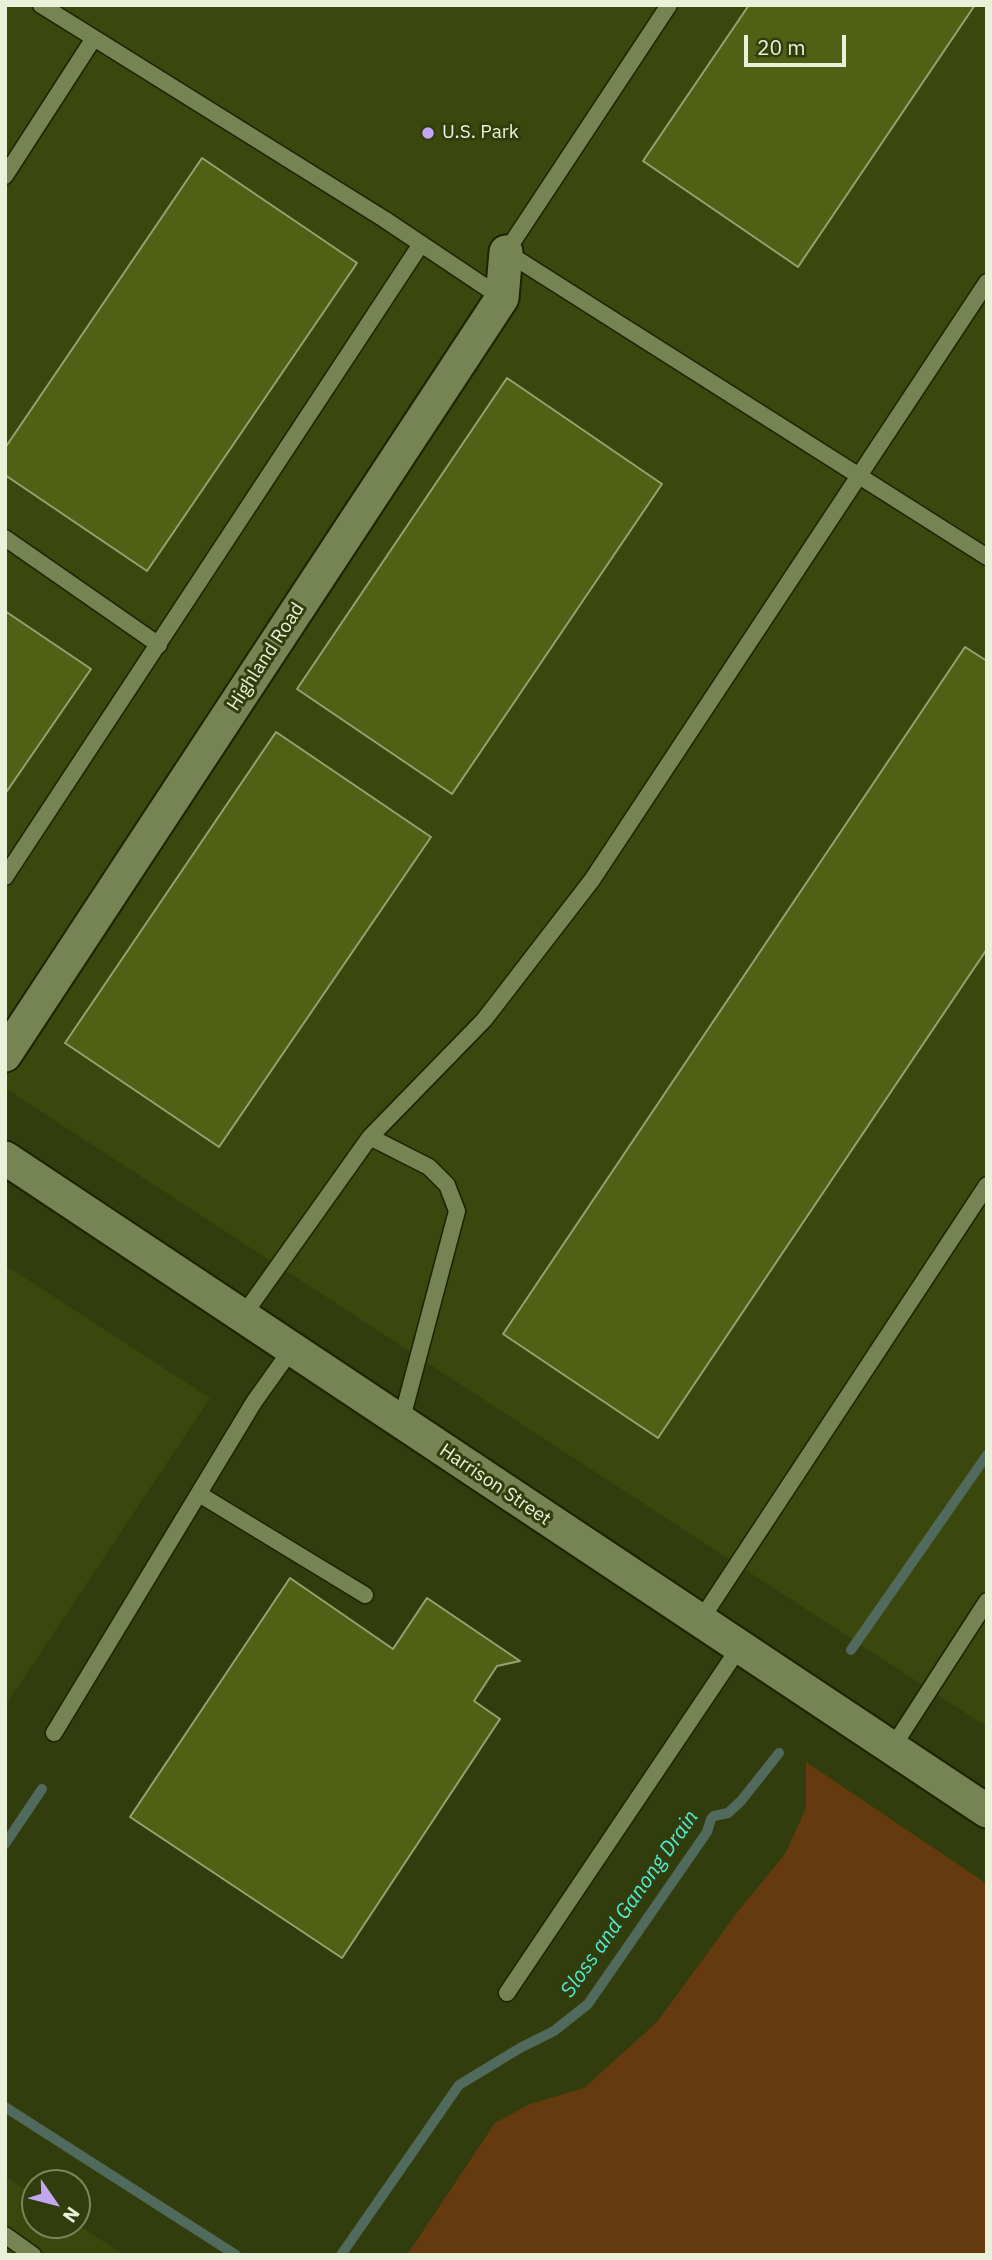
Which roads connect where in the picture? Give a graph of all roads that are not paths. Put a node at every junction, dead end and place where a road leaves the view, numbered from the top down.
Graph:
1 (41, 5) edge
2 (669, 5) edge
3 (94, 38) junction
4 (5, 176) edge
5 (422, 244) junction
6 (506, 252) junction
7 (987, 282) edge
8 (502, 298) junction
9 (860, 475) junction
10 (5, 538) edge
11 (987, 557) edge
12 (159, 645) junction
13 (5, 877) edge
14 (5, 1055) edge
15 (370, 1138) junction
16 (5, 1158) edge
17 (987, 1185) edge
18 (242, 1317) junction
19 (290, 1350) junction
20 (401, 1422) junction
21 (199, 1494) junction
22 (365, 1595) dead end
23 (987, 1601) edge
24 (700, 1621) junction
25 (739, 1647) junction
26 (54, 1733) dead end
27 (892, 1748) junction
28 (987, 1811) edge
29 (507, 1993) dead end
30 (5, 2235) edge
31 (33, 2255) edge

1 - 3 lane
2 - 6 lane
3 - 4 lane
3 - 5 lane
5 - 8 lane
5 - 12 lane
6 - 8 street, Highland Road
6 - 9 lane
7 - 9 lane
8 - 14 street, Highland Road
9 - 11 lane
9 - 15 lane
10 - 12 lane
12 - 13 lane
15 - 18 lane
15 - 20 lane
16 - 18 street, Harrison Street
17 - 24 lane
18 - 19 street, Harrison Street
19 - 20 street, Harrison Street
19 - 21 lane
20 - 24 street, Harrison Street
21 - 22 lane
21 - 26 lane
23 - 27 lane
24 - 25 street, Harrison Street
25 - 27 street, Harrison Street
25 - 29 lane
27 - 28 street, Harrison Street
30 - 31 lane

